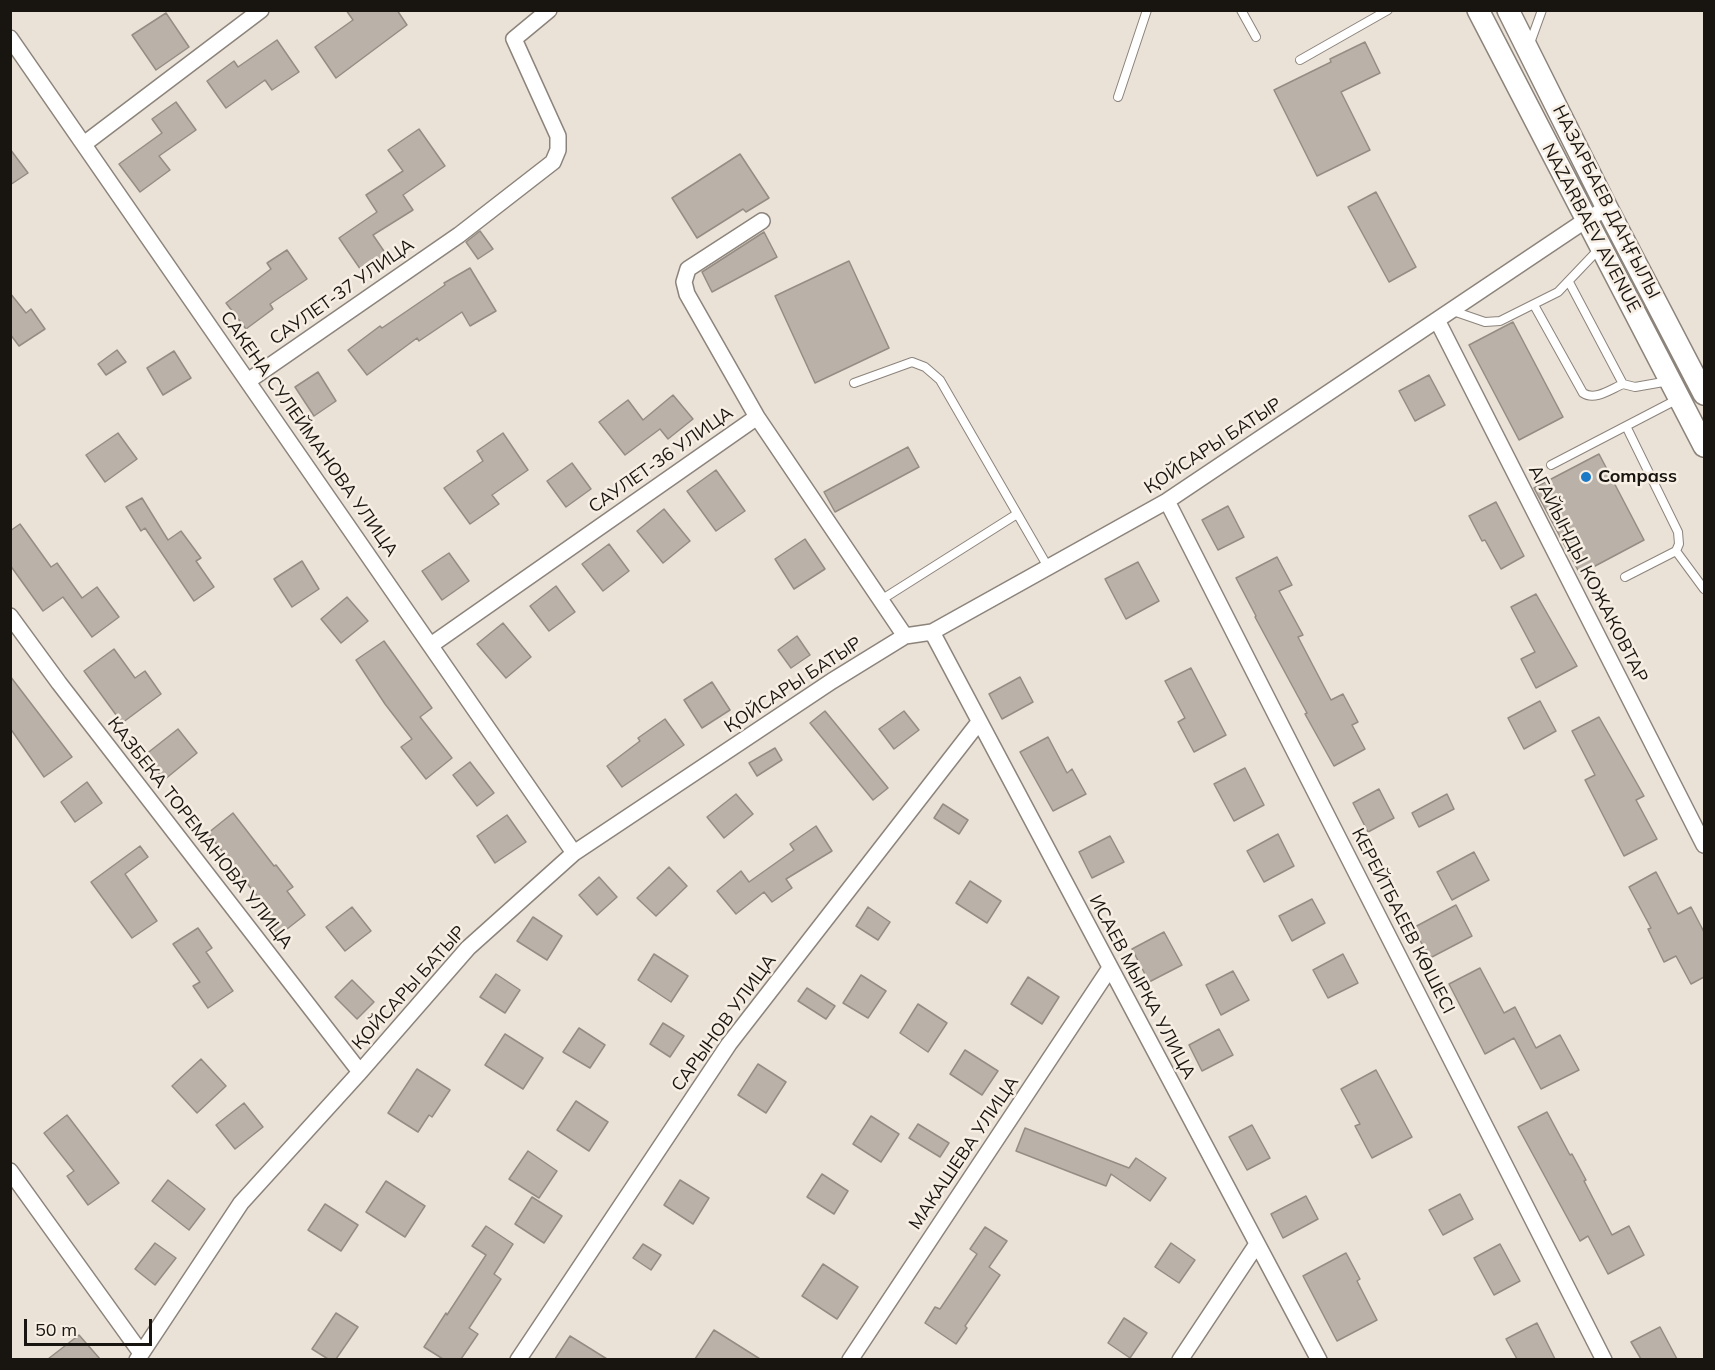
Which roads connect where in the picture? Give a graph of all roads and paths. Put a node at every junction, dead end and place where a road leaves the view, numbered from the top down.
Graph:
1 (261, 10) edge
2 (549, 10) edge
3 (1147, 10) edge
4 (1241, 10) edge
5 (1388, 10) edge
6 (1478, 10) edge
7 (1508, 10) edge
8 (1542, 10) edge
9 (1257, 37) dead end
10 (10, 38) edge
11 (1528, 49) junction
12 (1300, 60) dead end
13 (1118, 97) dead end
14 (84, 144) junction
15 (1607, 208) junction
16 (1586, 220) junction
17 (762, 221) dead end
18 (1601, 247) junction
19 (1569, 282) junction
20 (1534, 305) junction
21 (1451, 310) junction
22 (1437, 320) junction
23 (248, 381) junction
24 (854, 383) dead end
25 (1623, 384) junction
26 (1675, 390) junction
27 (1704, 394) edge
28 (756, 417) junction
29 (1626, 426) junction
30 (1704, 446) edge
31 (1551, 465) dead end
32 (1167, 501) junction
33 (1017, 514) junction
34 (1676, 552) junction
35 (1047, 567) junction
36 (1625, 577) dead end
37 (1704, 589) edge
38 (880, 600) junction
39 (10, 616) edge
40 (932, 632) junction
41 (905, 636) junction
42 (431, 645) junction
43 (979, 722) junction
44 (1704, 845) edge
45 (574, 853) junction
46 (1110, 968) junction
47 (360, 1072) junction
48 (10, 1171) edge
49 (1257, 1244) junction
50 (139, 1356) edge
51 (518, 1359) edge
52 (850, 1359) edge
53 (1180, 1359) edge
54 (1318, 1359) edge
55 (1604, 1359) edge

1 - 14 street
2 - 23 street, САУЛЕТ-37 УЛИЦА
3 - 13 lane
4 - 9 lane
5 - 12 lane
6 - 16 main road, NAZARBAEV AVENUE
7 - 11 main road, НАЗАРБАЕВ ДАҢҒЫЛЫ
8 - 11 lane
10 - 14 street, САКЕНА СУЛЕЙМАНОВА УЛИЦА
11 - 15 main road, НАЗАРБАЕВ ДАҢҒЫЛЫ
14 - 23 street, САКЕНА СУЛЕЙМАНОВА УЛИЦА
15 - 16 street, ҚОЙСАРЫ БАТЫР
15 - 27 main road, НАЗАРБАЕВ ДАҢҒЫЛЫ
16 - 18 main road, NAZARBAEV AVENUE
16 - 21 street, ҚОЙСАРЫ БАТЫР
17 - 28 street
18 - 19 lane
18 - 26 main road, NAZARBAEV AVENUE
19 - 20 lane
19 - 25 lane
20 - 21 lane
20 - 25 lane
21 - 22 street, ҚОЙСАРЫ БАТЫР
22 - 32 street, ҚОЙСАРЫ БАТЫР
22 - 44 street, АГАЙЫНДЫ КОЖАКОВТАР
23 - 42 street, САКЕНА СУЛЕЙМАНОВА УЛИЦА
24 - 33 lane
25 - 26 lane
26 - 29 lane
26 - 30 main road, NAZARBAEV AVENUE
28 - 38 street, САУЛЕТ-36 УЛИЦА
28 - 42 street, САУЛЕТ-36 УЛИЦА
29 - 31 lane
29 - 34 lane
32 - 35 street, ҚОЙСАРЫ БАТЫР
32 - 55 street, КЕРЕЙТБАЕЕВ КӨШЕСІ
33 - 35 lane
33 - 38 lane
34 - 36 lane
34 - 37 lane
35 - 40 street, ҚОЙСАРЫ БАТЫР
38 - 41 street, САУЛЕТ-36 УЛИЦА
39 - 47 street, КАЗБЕКА ТОРЕМАНОВА УЛИЦА
40 - 41 street, ҚОЙСАРЫ БАТЫР
40 - 43 street, ИСАЕВ МЫРКА УЛИЦА
41 - 45 street, ҚОЙСАРЫ БАТЫР
42 - 45 street, САКЕНА СУЛЕЙМАНОВА УЛИЦА
43 - 46 street, ИСАЕВ МЫРКА УЛИЦА
43 - 51 street, САРЫНОВ УЛИЦА
45 - 47 street, ҚОЙСАРЫ БАТЫР
46 - 49 street, ИСАЕВ МЫРКА УЛИЦА
46 - 52 street, МАКАШЕВА УЛИЦА
47 - 50 street, ҚОЙСАРЫ БАТЫР
48 - 50 street
49 - 53 street
49 - 54 street, ИСАЕВ МЫРКА УЛИЦА

